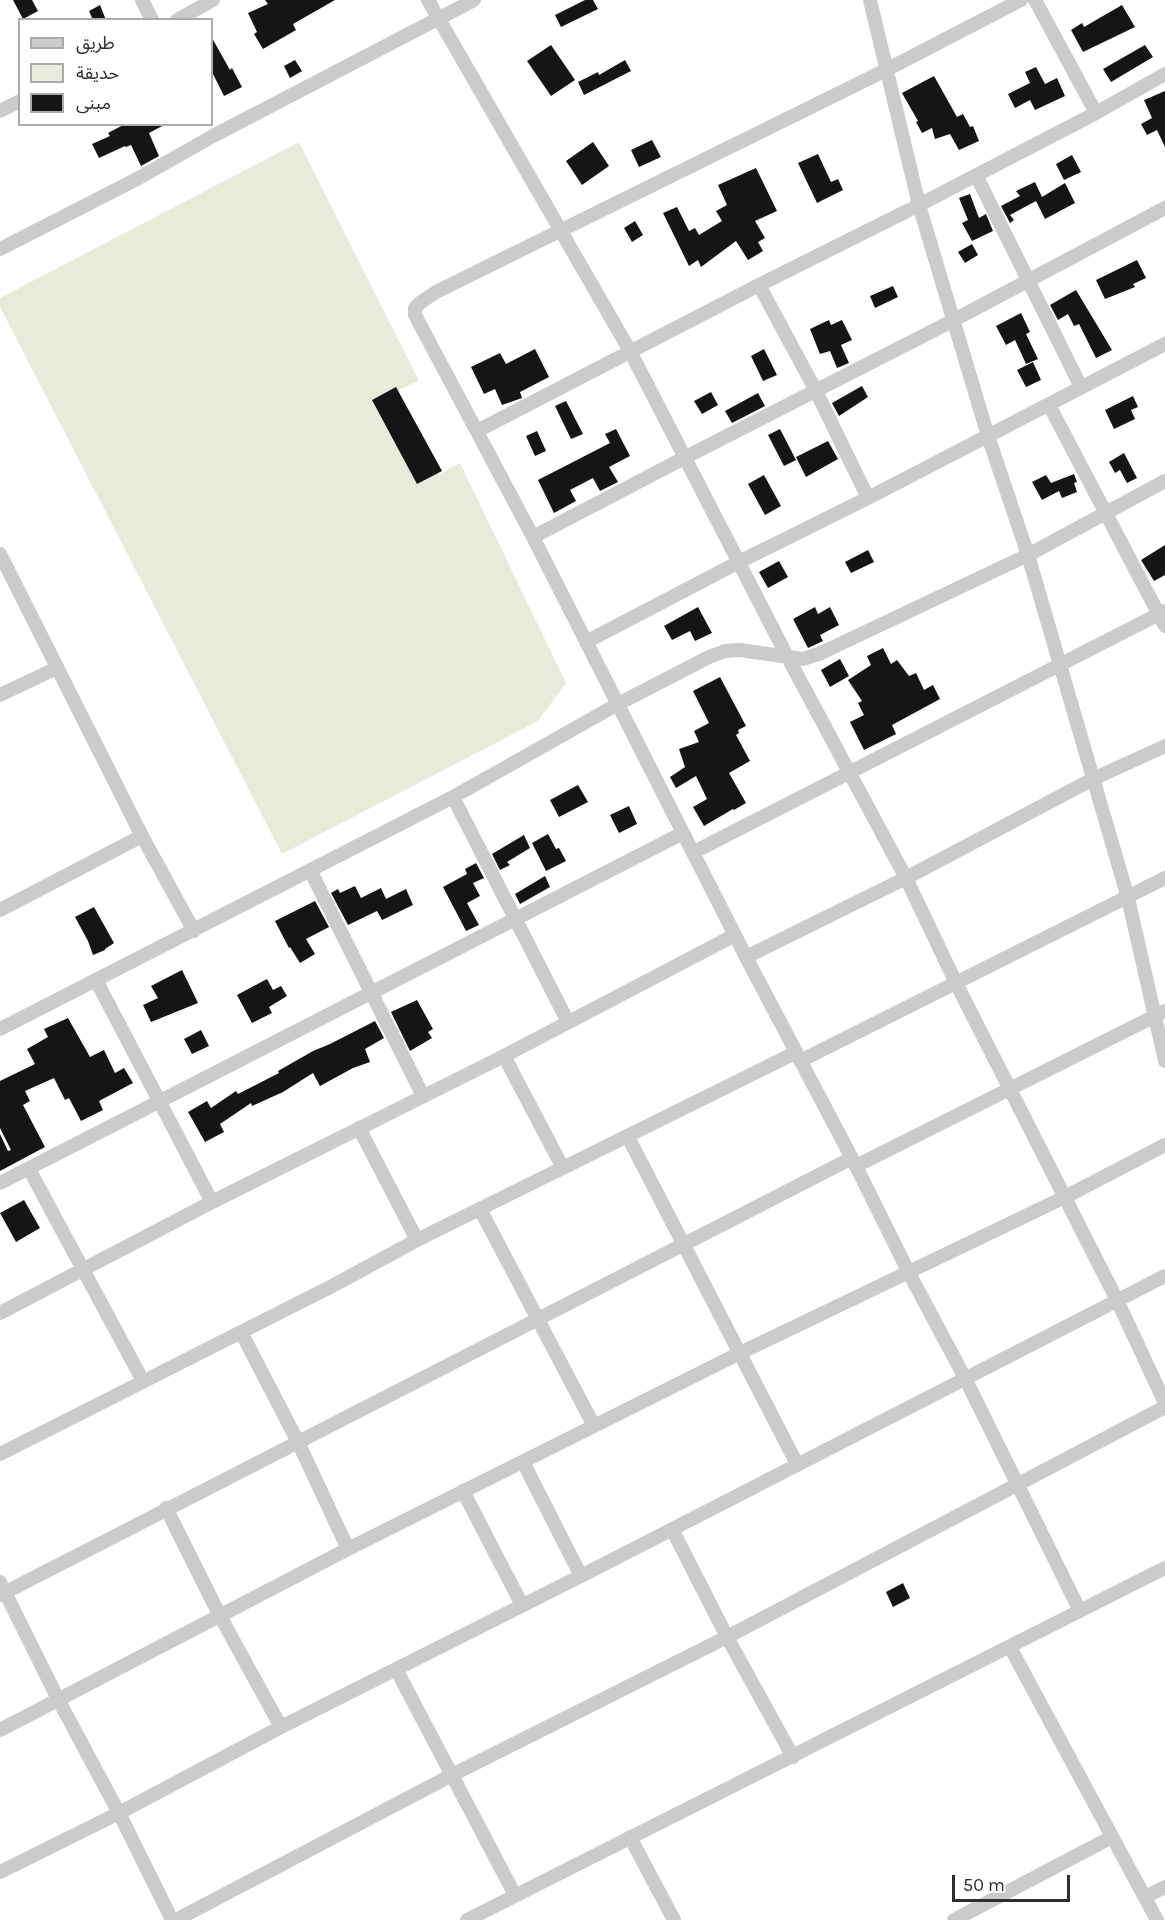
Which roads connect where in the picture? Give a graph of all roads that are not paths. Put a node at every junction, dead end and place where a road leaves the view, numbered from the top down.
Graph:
1 (142, 0) edge
2 (213, 0) edge
3 (428, 0) edge
4 (474, 0) edge
5 (870, 0) edge
6 (1021, 0) edge
7 (1035, 0) edge
8 (151, 18) edge
9 (181, 18) edge
10 (438, 18) junction
11 (886, 70) junction
12 (1165, 74) edge
13 (18, 101) edge
14 (0, 111) edge
15 (1096, 113) junction
16 (211, 130) edge
17 (976, 175) junction
18 (919, 205) junction
19 (1165, 208) edge
20 (561, 229) junction
21 (0, 249) edge
22 (1030, 281) junction
23 (759, 285) junction
24 (954, 320) junction
25 (1165, 344) edge
26 (630, 351) junction
27 (1082, 387) junction
28 (816, 392) junction
29 (1049, 405) junction
30 (477, 431) junction
31 (988, 436) junction
32 (686, 457) junction
33 (1165, 481) edge
34 (868, 498) junction
35 (1104, 513) junction
36 (533, 537) junction
37 (0, 554) edge
38 (1028, 555) junction
39 (739, 562) junction
40 (4, 575) edge
41 (1163, 617) edge
42 (586, 642) junction
43 (787, 656) junction
44 (1060, 663) junction
45 (57, 668) junction
46 (0, 695) edge
47 (618, 704) junction
48 (1165, 746) edge
49 (849, 773) junction
50 (1093, 779) junction
51 (453, 797) junction
52 (683, 833) junction
53 (142, 836) junction
54 (694, 852) junction
55 (310, 870) junction
56 (906, 878) junction
57 (1165, 878) edge
58 (1128, 898) junction
59 (0, 910) edge
60 (516, 918) junction
61 (194, 931) junction
62 (735, 935) junction
63 (746, 957) junction
64 (96, 980) junction
65 (956, 983) junction
66 (372, 992) junction
67 (1160, 1014) edge
68 (568, 1022) junction
69 (0, 1029) edge
70 (504, 1056) junction
71 (798, 1057) junction
72 (1165, 1061) edge
73 (1010, 1090) junction
74 (423, 1096) junction
75 (159, 1102) junction
76 (359, 1128) junction
77 (628, 1137) junction
78 (1165, 1145) edge
79 (854, 1162) junction
80 (563, 1168) junction
81 (30, 1169) junction
82 (0, 1184) edge
83 (1065, 1197) junction
84 (212, 1202) junction
85 (480, 1209) junction
86 (417, 1240) junction
87 (684, 1243) junction
88 (85, 1269) junction
89 (909, 1273) junction
90 (1165, 1276) edge
91 (1117, 1300) junction
92 (0, 1313) edge
93 (538, 1319) junction
94 (241, 1332) junction
95 (740, 1353) junction
96 (965, 1378) junction
97 (143, 1381) junction
98 (1165, 1405) edge
99 (594, 1426) junction
100 (298, 1443) junction
101 (0, 1454) edge
102 (523, 1462) junction
103 (797, 1464) junction
104 (1018, 1484) junction
105 (463, 1491) junction
106 (166, 1508) junction
107 (672, 1529) junction
108 (348, 1549) junction
109 (1165, 1568) edge
110 (581, 1576) junction
111 (2, 1590) edge
112 (522, 1605) junction
113 (1080, 1611) junction
114 (220, 1616) junction
115 (727, 1637) junction
116 (1010, 1647) junction
117 (396, 1670) junction
118 (59, 1701) junction
119 (280, 1727) junction
120 (0, 1730) edge
121 (793, 1757) junction
122 (452, 1776) junction
123 (119, 1812) junction
124 (630, 1837) junction
125 (1112, 1837) junction
126 (0, 1872) edge
127 (1165, 1887) edge
128 (515, 1896) junction
129 (1145, 1897) junction
130 (174, 1920) edge
131 (467, 1920) edge
132 (674, 1920) edge
133 (954, 1920) edge
134 (1157, 1920) edge

1 - 8 street
2 - 9 street
3 - 10 street
4 - 10 street
5 - 11 street
6 - 11 street
7 - 15 street
10 - 16 street
10 - 20 street
11 - 18 street
11 - 20 street
12 - 15 street
13 - 14 street
15 - 17 street
16 - 21 street
17 - 18 street
17 - 22 street
18 - 23 street
18 - 24 street
19 - 22 street
20 - 26 street
20 - 30 street
22 - 24 street
22 - 27 street
23 - 26 street
23 - 28 street
24 - 28 street
24 - 31 street
25 - 27 street
26 - 30 street
26 - 32 street
27 - 29 street
28 - 32 street
28 - 34 street
29 - 31 street
29 - 35 street
30 - 36 street
31 - 34 street
31 - 38 street
32 - 36 street
32 - 39 street
33 - 35 street
34 - 39 street
35 - 38 street
35 - 41 street
36 - 42 street
37 - 40 street
38 - 43 street
38 - 44 street
39 - 42 street
39 - 43 street
40 - 45 street
41 - 44 street
42 - 47 street
43 - 47 street
43 - 49 street
44 - 49 street
44 - 50 street
45 - 46 street
45 - 53 street
47 - 51 street
47 - 52 street
48 - 50 street
49 - 54 street
49 - 56 street
50 - 56 street
50 - 58 street
51 - 55 street
51 - 60 street
52 - 54 street
52 - 60 street
53 - 59 street
53 - 61 street
54 - 62 street
55 - 61 street
55 - 66 street
56 - 63 street
56 - 65 street
57 - 58 street
58 - 65 street
58 - 67 street
60 - 66 street
60 - 68 street
61 - 64 street
62 - 63 street
62 - 68 street
63 - 71 street
64 - 69 street
64 - 75 street
65 - 71 street
65 - 73 street
66 - 74 street
66 - 75 street
67 - 72 street
67 - 73 street
68 - 70 street
70 - 74 street
70 - 80 street
71 - 77 street
71 - 79 street
73 - 79 street
73 - 83 street
74 - 76 street
75 - 81 street
75 - 84 street
76 - 84 street
76 - 86 street
77 - 80 street
77 - 87 street
78 - 83 street
79 - 87 street
79 - 89 street
80 - 85 street
81 - 82 street
81 - 88 street
83 - 89 street
83 - 91 street
84 - 88 street
85 - 86 street
85 - 93 street
86 - 94 street
87 - 93 street
87 - 95 street
88 - 92 street
88 - 97 street
89 - 95 street
89 - 96 street
90 - 91 street
91 - 96 street
91 - 98 street
93 - 99 street
93 - 100 street
94 - 97 street
94 - 100 street
95 - 99 street
95 - 103 street
96 - 103 street
96 - 104 street
97 - 101 street
98 - 104 street
99 - 102 street
100 - 106 street
100 - 108 street
102 - 105 street
102 - 110 street
103 - 107 street
104 - 113 street
104 - 115 street
105 - 108 street
105 - 112 street
106 - 111 street
106 - 114 street
107 - 110 street
107 - 115 street
108 - 114 street
109 - 113 street
110 - 112 street
111 - 118 street
112 - 117 street
113 - 116 street
114 - 118 street
114 - 119 street
115 - 121 street
115 - 122 street
116 - 121 street
116 - 125 street
117 - 119 street
117 - 122 street
118 - 120 street
118 - 123 street
119 - 123 street
121 - 124 street
122 - 128 street
122 - 130 street
123 - 126 street
123 - 130 street
124 - 128 street
124 - 132 street
125 - 129 street
125 - 133 street
127 - 129 street
128 - 131 street
129 - 134 street

